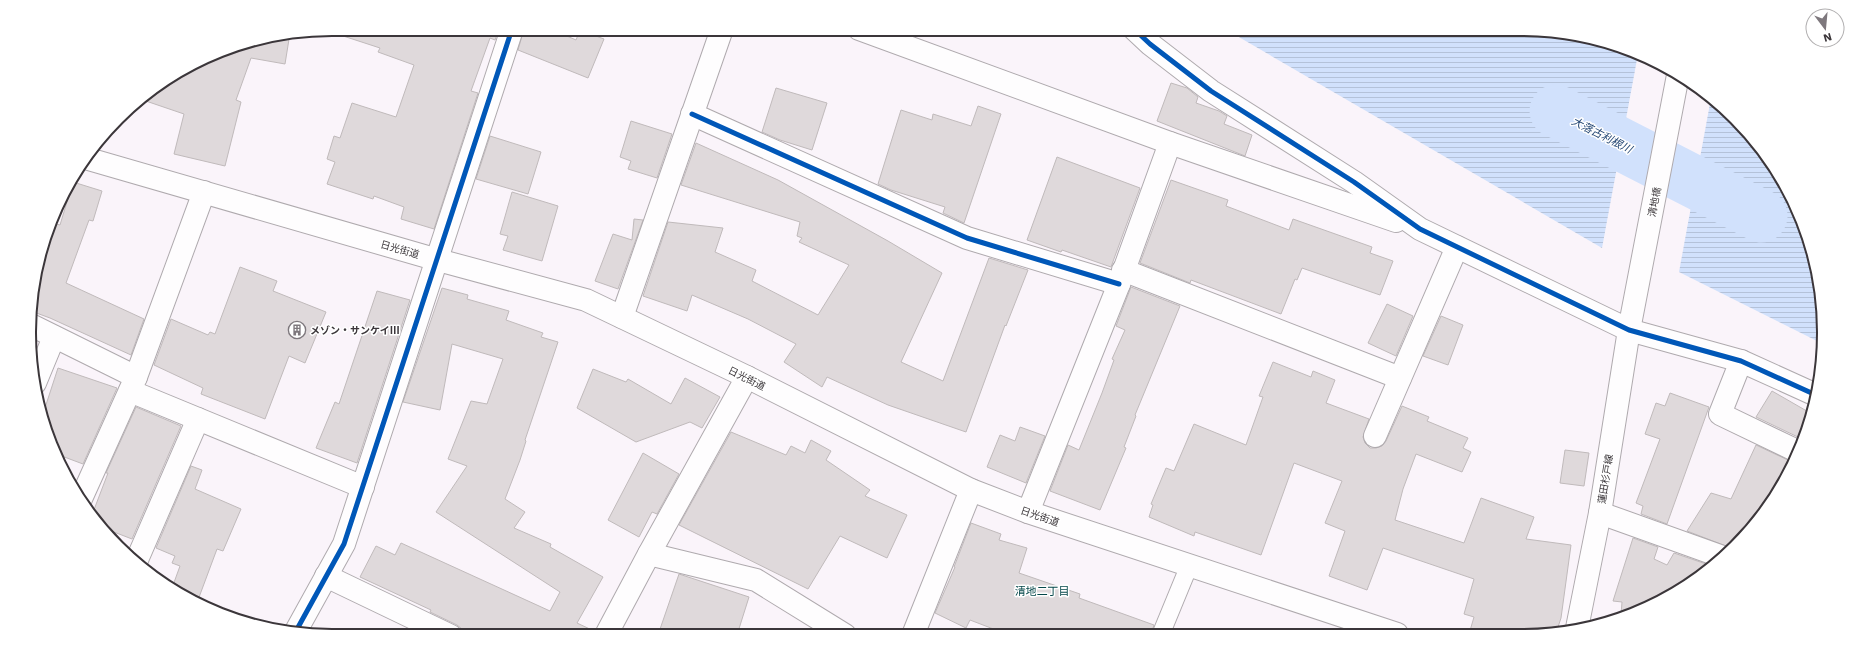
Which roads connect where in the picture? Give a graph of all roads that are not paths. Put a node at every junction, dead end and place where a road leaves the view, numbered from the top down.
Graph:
1 (510, 36) edge
2 (720, 36) edge
3 (878, 36) edge
4 (1141, 36) edge
5 (1677, 81) edge
6 (692, 114) junction
7 (1170, 143) junction
8 (92, 160) edge
9 (204, 192) junction
10 (1420, 229) junction
11 (1458, 247) junction
12 (438, 260) junction
13 (1121, 277) junction
14 (622, 316) junction
15 (36, 328) edge
16 (1629, 330) junction
17 (54, 337) junction
18 (1741, 360) junction
19 (39, 373) edge
20 (747, 377) junction
21 (1400, 378) junction
22 (133, 384) junction
23 (1810, 392) edge
24 (198, 419) junction
25 (1375, 436) dead end
26 (1793, 449) edge
27 (363, 487) junction
28 (971, 490) junction
29 (84, 493) edge
30 (1028, 512) junction
31 (1600, 513) junction
32 (649, 554) junction
33 (1717, 554) edge
34 (138, 556) edge
35 (1189, 566) junction
36 (326, 576) junction
37 (1578, 623) edge
38 (298, 626) edge
39 (436, 629) edge
40 (609, 629) edge
41 (835, 629) edge
42 (915, 629) edge
43 (1163, 629) edge
44 (1382, 629) edge

1 - 12 street
2 - 6 street
3 - 7 street
4 - 10 street
5 - 16 street, 清地橋
6 - 13 street
6 - 14 street
7 - 10 street
7 - 13 street
8 - 9 street, 日光街道
9 - 12 street, 日光街道
9 - 22 street
10 - 11 street
11 - 16 street
11 - 21 street
12 - 14 street, 日光街道
12 - 27 street
13 - 21 street
13 - 30 street
14 - 20 street, 日光街道
15 - 17 street
16 - 18 street
16 - 31 street, 蓮田杉戸線
17 - 19 street
17 - 22 street
18 - 23 street
18 - 26 street
20 - 28 street, 日光街道
20 - 32 street
21 - 25 street
22 - 24 street
22 - 29 street
24 - 27 street
24 - 34 street
27 - 36 street
28 - 30 street, 日光街道
28 - 42 street
30 - 35 street, 日光街道
31 - 33 street
31 - 37 street, 蓮田杉戸線
32 - 40 street
32 - 41 street
35 - 43 lane
35 - 44 street, 日光街道
36 - 38 street
36 - 39 street

